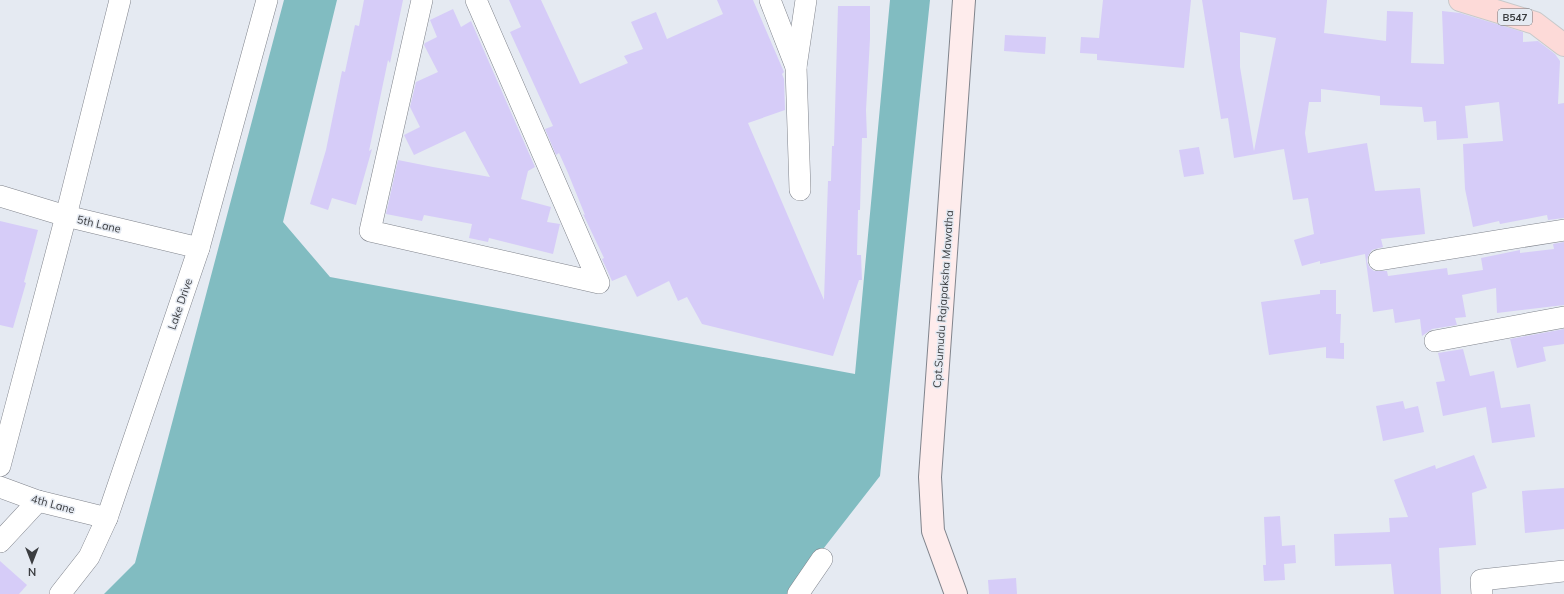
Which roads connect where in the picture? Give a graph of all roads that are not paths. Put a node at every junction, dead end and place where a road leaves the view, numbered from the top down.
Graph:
1 (120, 0) edge
2 (267, 0) edge
3 (422, 0) edge
4 (476, 0) edge
5 (770, 0) edge
6 (806, 0) edge
7 (964, 0) edge
8 (1467, 1) edge
9 (1564, 45) edge
10 (796, 67) junction
11 (800, 190) dead end
12 (0, 196) edge
13 (66, 216) junction
14 (1564, 230) edge
15 (199, 248) junction
16 (1379, 260) dead end
17 (1564, 317) edge
18 (1435, 341) dead end
19 (0, 466) edge
20 (0, 487) edge
21 (38, 501) junction
22 (107, 518) junction
23 (0, 542) edge
24 (822, 559) dead end
25 (1564, 571) edge
26 (60, 594) edge
27 (798, 594) edge
28 (956, 594) edge
29 (1482, 594) edge

1 - 13 street
2 - 15 street, Lake Drive
3 - 4 street
5 - 10 street
6 - 10 street
7 - 28 main road, Cpt.Sumudu Rajapaksha Mawatha
8 - 9 main road, B547
10 - 11 street
12 - 13 street, 5th Lane
13 - 15 street, 5th Lane
13 - 19 street
14 - 16 street
15 - 22 street, Lake Drive
17 - 18 street
20 - 21 street, 4th Lane
21 - 22 street, 4th Lane
21 - 23 street
22 - 26 street, Lake Drive
24 - 27 street
25 - 29 street

